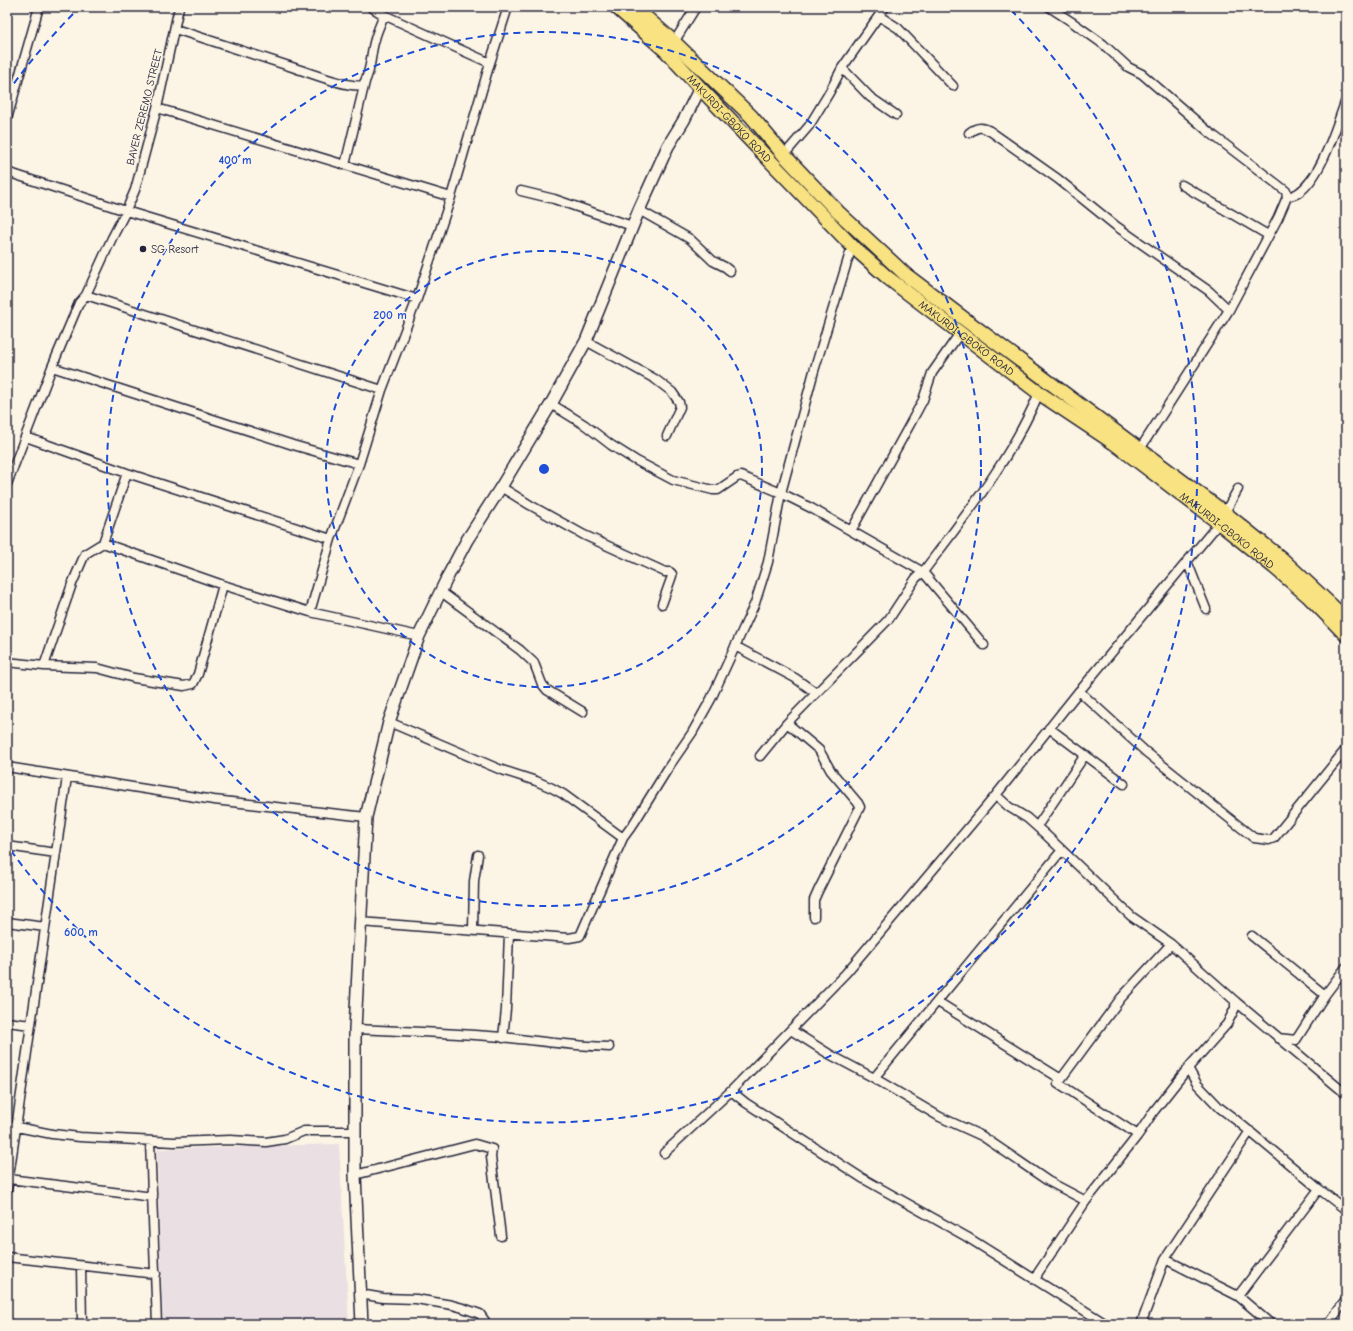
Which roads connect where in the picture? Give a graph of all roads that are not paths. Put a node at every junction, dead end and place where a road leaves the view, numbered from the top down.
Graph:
1 (179, 7) edge
2 (371, 7) edge
3 (508, 7) edge
4 (616, 7) edge
5 (634, 7) edge
6 (696, 7) edge
7 (885, 7) edge
8 (1049, 7) edge
9 (37, 8) edge
10 (384, 15) junction
11 (879, 16) junction
12 (175, 29) junction
13 (674, 42) junction
14 (490, 63) junction
15 (842, 68) junction
16 (365, 82) junction
17 (952, 86) dead end
18 (700, 88) junction
19 (1346, 100) edge
20 (157, 108) junction
21 (896, 116) dead end
22 (7, 118) edge
23 (969, 132) dead end
24 (784, 155) junction
25 (345, 165) junction
26 (7, 172) edge
27 (1182, 185) dead end
28 (521, 191) dead end
29 (451, 197) junction
30 (1287, 197) junction
31 (639, 210) junction
32 (126, 211) junction
33 (632, 226) junction
34 (1268, 235) junction
35 (852, 246) junction
36 (730, 271) dead end
37 (86, 295) junction
38 (417, 299) junction
39 (1228, 310) junction
40 (960, 333) junction
41 (586, 341) junction
42 (52, 367) junction
43 (382, 390) junction
44 (1039, 393) junction
45 (551, 404) junction
46 (667, 436) dead end
47 (26, 437) junction
48 (1140, 449) junction
49 (359, 464) junction
50 (127, 473) junction
51 (8, 478) edge
52 (501, 487) junction
53 (1238, 489) dead end
54 (780, 493) junction
55 (1222, 518) junction
56 (851, 531) junction
57 (331, 539) junction
58 (103, 543) junction
59 (1187, 561) junction
60 (923, 572) junction
61 (223, 585) junction
62 (440, 591) junction
63 (662, 604) dead end
64 (1206, 609) dead end
65 (310, 612) junction
66 (1346, 619) edge
67 (1346, 635) edge
68 (419, 636) junction
69 (984, 645) dead end
70 (736, 646) junction
71 (7, 662) edge
72 (44, 666) junction
73 (1079, 691) junction
74 (816, 693) junction
75 (583, 712) dead end
76 (389, 722) junction
77 (786, 724) junction
78 (1049, 728) junction
79 (1346, 748) edge
80 (1085, 755) junction
81 (760, 756) dead end
82 (7, 767) edge
83 (67, 777) junction
84 (1124, 784) dead end
85 (996, 795) junction
86 (366, 817) junction
87 (1040, 822) dead end
88 (623, 838) junction
89 (7, 846) edge
90 (1062, 850) junction
91 (56, 853) junction
92 (478, 855) dead end
93 (814, 917) dead end
94 (7, 922) edge
95 (360, 922) junction
96 (45, 927) junction
97 (473, 930) junction
98 (509, 934) junction
99 (1252, 936) dead end
100 (1171, 944) junction
101 (1346, 967) edge
102 (1325, 995) junction
103 (1235, 1001) junction
104 (938, 1002) junction
105 (7, 1022) edge
106 (31, 1025) junction
107 (355, 1029) junction
108 (791, 1030) junction
109 (503, 1038) junction
110 (1278, 1038) junction
111 (1296, 1040) junction
112 (609, 1047) dead end
113 (1298, 1054) junction
114 (1188, 1068) junction
115 (874, 1078) junction
116 (1061, 1079) junction
117 (730, 1091) junction
118 (1346, 1094) edge
119 (7, 1126) edge
120 (16, 1127) junction
121 (354, 1131) junction
122 (1250, 1131) junction
123 (1138, 1135) junction
124 (150, 1141) junction
125 (664, 1153) dead end
126 (355, 1175) junction
127 (9, 1179) junction
128 (1319, 1189) junction
129 (7, 1190) edge
130 (153, 1198) junction
131 (1086, 1201) junction
132 (1346, 1210) edge
133 (501, 1236) dead end
134 (7, 1257) edge
135 (1165, 1259) junction
136 (80, 1266) junction
137 (156, 1274) junction
138 (1036, 1280) junction
139 (360, 1294) junction
140 (1238, 1296) junction
141 (1346, 1300) edge
142 (82, 1324) edge
143 (157, 1324) edge
144 (362, 1324) edge
145 (483, 1324) edge
146 (1106, 1324) edge
147 (1141, 1324) edge
148 (1270, 1324) edge
149 (1328, 1324) edge

1 - 12 street, BAVER ZEREMO STREET
2 - 10 street
3 - 14 street
4 - 18 main road, MAKURDI-GBOKO ROAD
5 - 13 main road
6 - 13 street
7 - 11 street
8 - 30 street
9 - 22 street
10 - 14 street
10 - 16 street
11 - 15 street
11 - 17 street
12 - 16 street
12 - 20 street, BAVER ZEREMO STREET
13 - 24 main road
14 - 29 street
15 - 21 street
15 - 24 street
16 - 25 street
18 - 31 street
18 - 35 main road, MAKURDI-GBOKO ROAD
19 - 30 street
20 - 25 street
20 - 32 street, BAVER ZEREMO STREET
23 - 39 street
24 - 48 main road
25 - 29 street
26 - 32 street
27 - 34 street
28 - 33 street
29 - 38 street
30 - 34 street
31 - 33 street
31 - 36 street
32 - 37 street, BAVER ZEREMO STREET
32 - 38 street
33 - 41 street
34 - 39 street
35 - 40 main road, MAKURDI-GBOKO ROAD
35 - 54 street
37 - 42 street, BAVER ZEREMO STREET
37 - 43 street
38 - 43 street
39 - 48 street
40 - 44 main road, MAKURDI-GBOKO ROAD
40 - 56 street
41 - 45 street
41 - 46 street
42 - 47 street, BAVER ZEREMO STREET
42 - 49 street
43 - 49 street
44 - 55 main road, MAKURDI-GBOKO ROAD
44 - 60 street
45 - 52 street
45 - 54 street
47 - 50 street
47 - 51 street, BAVER ZEREMO STREET
48 - 55 main road
49 - 57 street
50 - 57 street
50 - 58 street
52 - 62 street
52 - 63 street
53 - 55 street
54 - 56 street
54 - 70 street
55 - 59 street
55 - 66 main road
55 - 67 main road, MAKURDI-GBOKO ROAD
56 - 60 street
57 - 65 street
58 - 61 street
58 - 72 street
59 - 64 street
59 - 73 street
60 - 69 street
60 - 74 street
61 - 65 street
61 - 72 street
62 - 68 street
62 - 75 street
65 - 68 street
68 - 76 street
70 - 74 street
70 - 88 street
71 - 72 street
73 - 78 street
73 - 79 street
74 - 77 street
76 - 86 street
76 - 88 street
77 - 81 street
77 - 93 street
78 - 80 street
78 - 85 street
80 - 84 street
80 - 87 street
82 - 83 street
83 - 86 street
83 - 91 street
85 - 90 street
85 - 108 street
86 - 95 street
88 - 98 street
89 - 91 street
90 - 100 street
90 - 104 street
91 - 96 street
92 - 97 street
94 - 96 street
95 - 97 street
95 - 107 street
96 - 106 street
97 - 98 street
98 - 109 street
99 - 102 street
100 - 103 street
100 - 116 street
101 - 102 street
102 - 111 street
103 - 110 street
103 - 114 street
104 - 115 street
104 - 116 street
105 - 106 street
106 - 120 street
107 - 109 street
107 - 121 street
108 - 115 street
108 - 117 street
109 - 112 street
110 - 111 street
110 - 113 street
111 - 113 street
113 - 118 street
114 - 122 street
114 - 123 street
115 - 131 street
116 - 123 street
117 - 125 street
117 - 138 street
119 - 120 street
120 - 124 street
120 - 127 street
121 - 124 street
121 - 126 street
122 - 128 street
122 - 135 street
123 - 131 street
124 - 130 street
126 - 133 street
126 - 139 street
127 - 129 street
127 - 130 street
128 - 132 street
128 - 140 street
130 - 137 street
131 - 138 street
134 - 136 street
135 - 140 street
135 - 147 street
136 - 137 street
136 - 142 street
137 - 143 street
138 - 146 street
139 - 144 street
139 - 145 street
140 - 148 street
141 - 149 street

